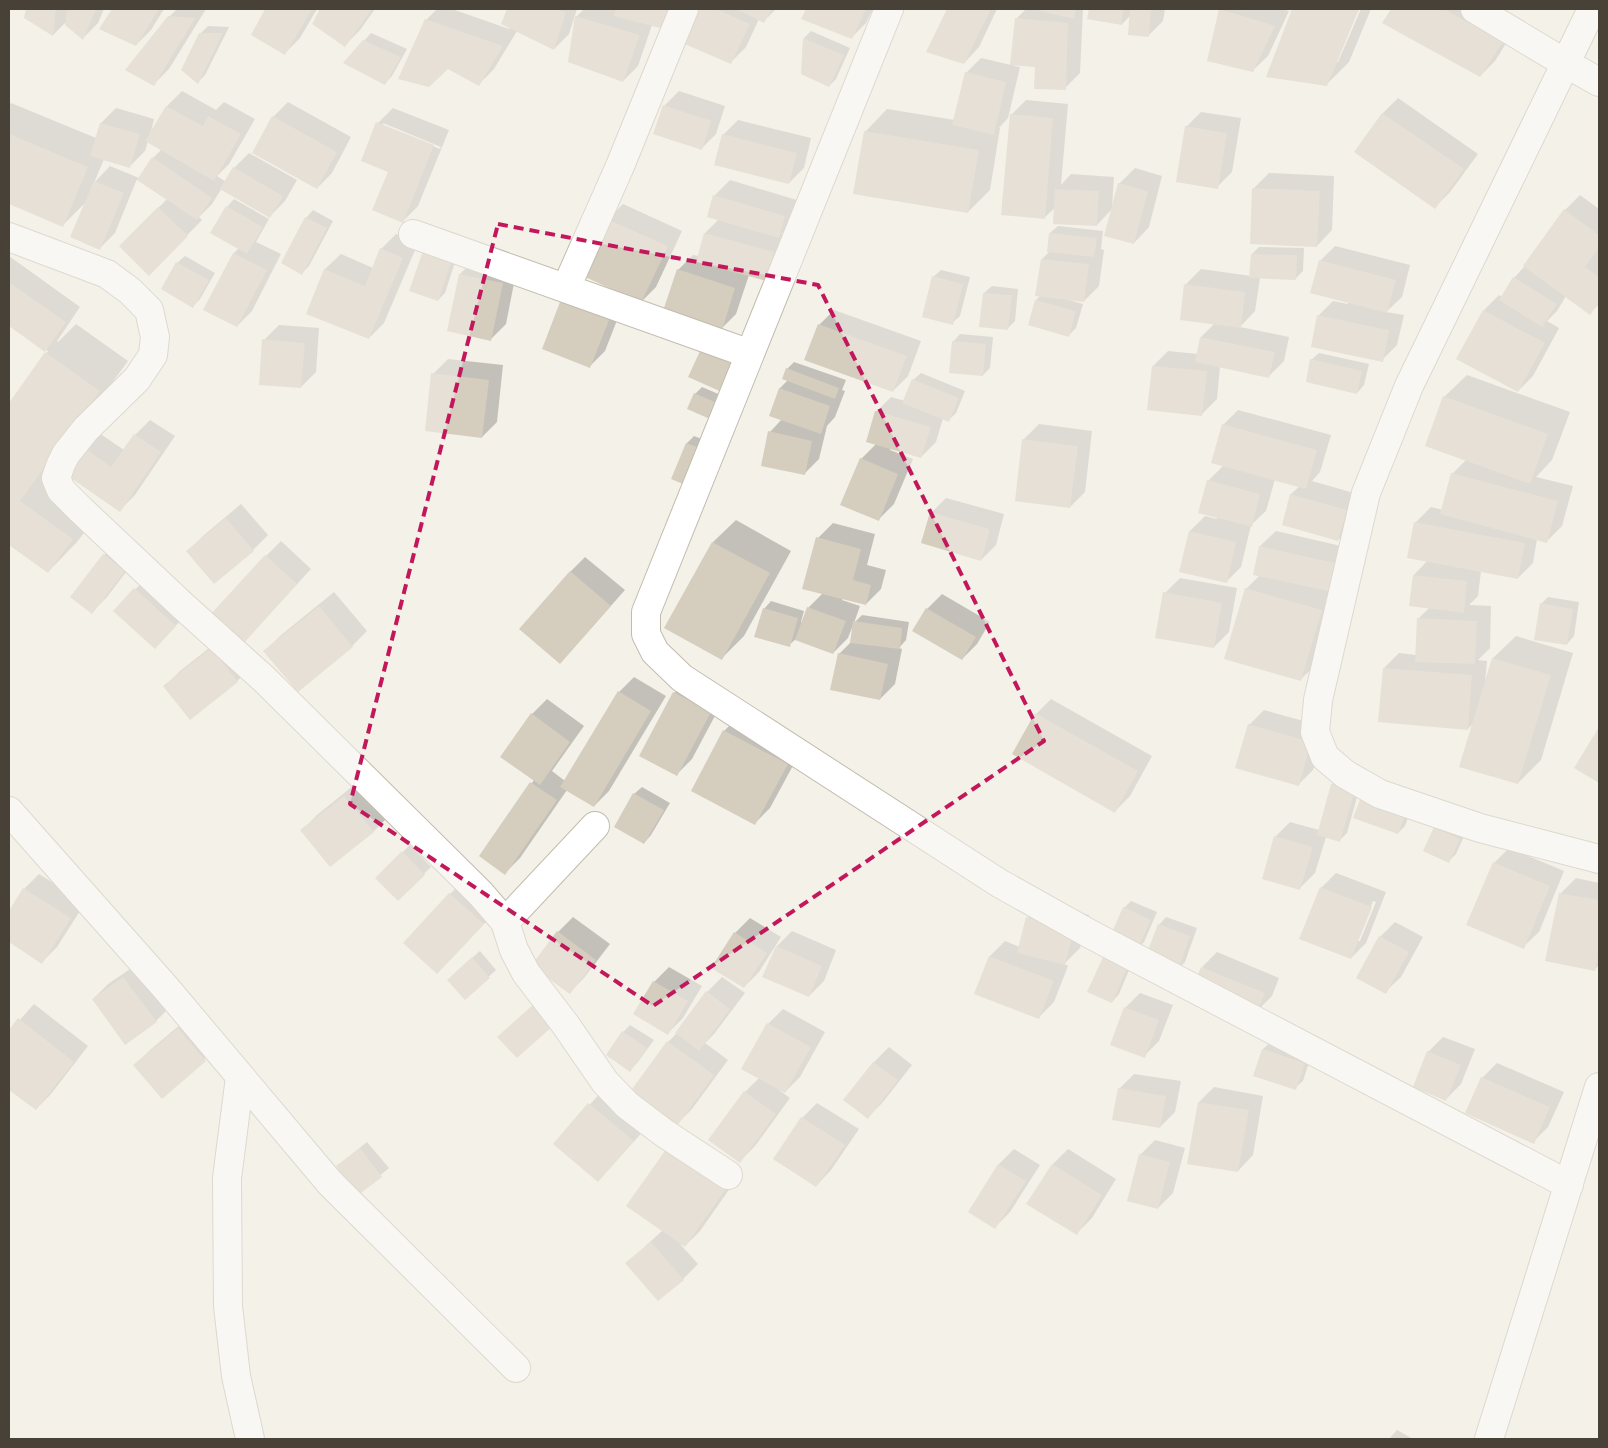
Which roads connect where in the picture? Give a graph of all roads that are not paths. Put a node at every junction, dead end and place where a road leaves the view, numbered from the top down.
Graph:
1 (684, 9) edge
2 (890, 9) edge
3 (1475, 9) edge
4 (1592, 9) edge
5 (1565, 63) junction
6 (1599, 82) edge
7 (413, 234) dead end
8 (9, 237) edge
9 (566, 288) junction
10 (750, 354) junction
11 (9, 811) edge
12 (595, 826) dead end
13 (1599, 859) edge
14 (505, 922) junction
15 (240, 1077) junction
16 (1599, 1087) edge
17 (728, 1175) dead end
18 (1569, 1185) junction
19 (516, 1368) dead end
20 (250, 1439) edge
21 (1488, 1439) edge

1 - 9 street
2 - 10 street
3 - 5 street
4 - 5 street
5 - 6 street
5 - 13 street
7 - 9 street
8 - 14 street
9 - 10 street
10 - 18 street
11 - 15 street
12 - 14 street
14 - 17 street
15 - 19 street
15 - 20 street
16 - 18 street
18 - 21 street

